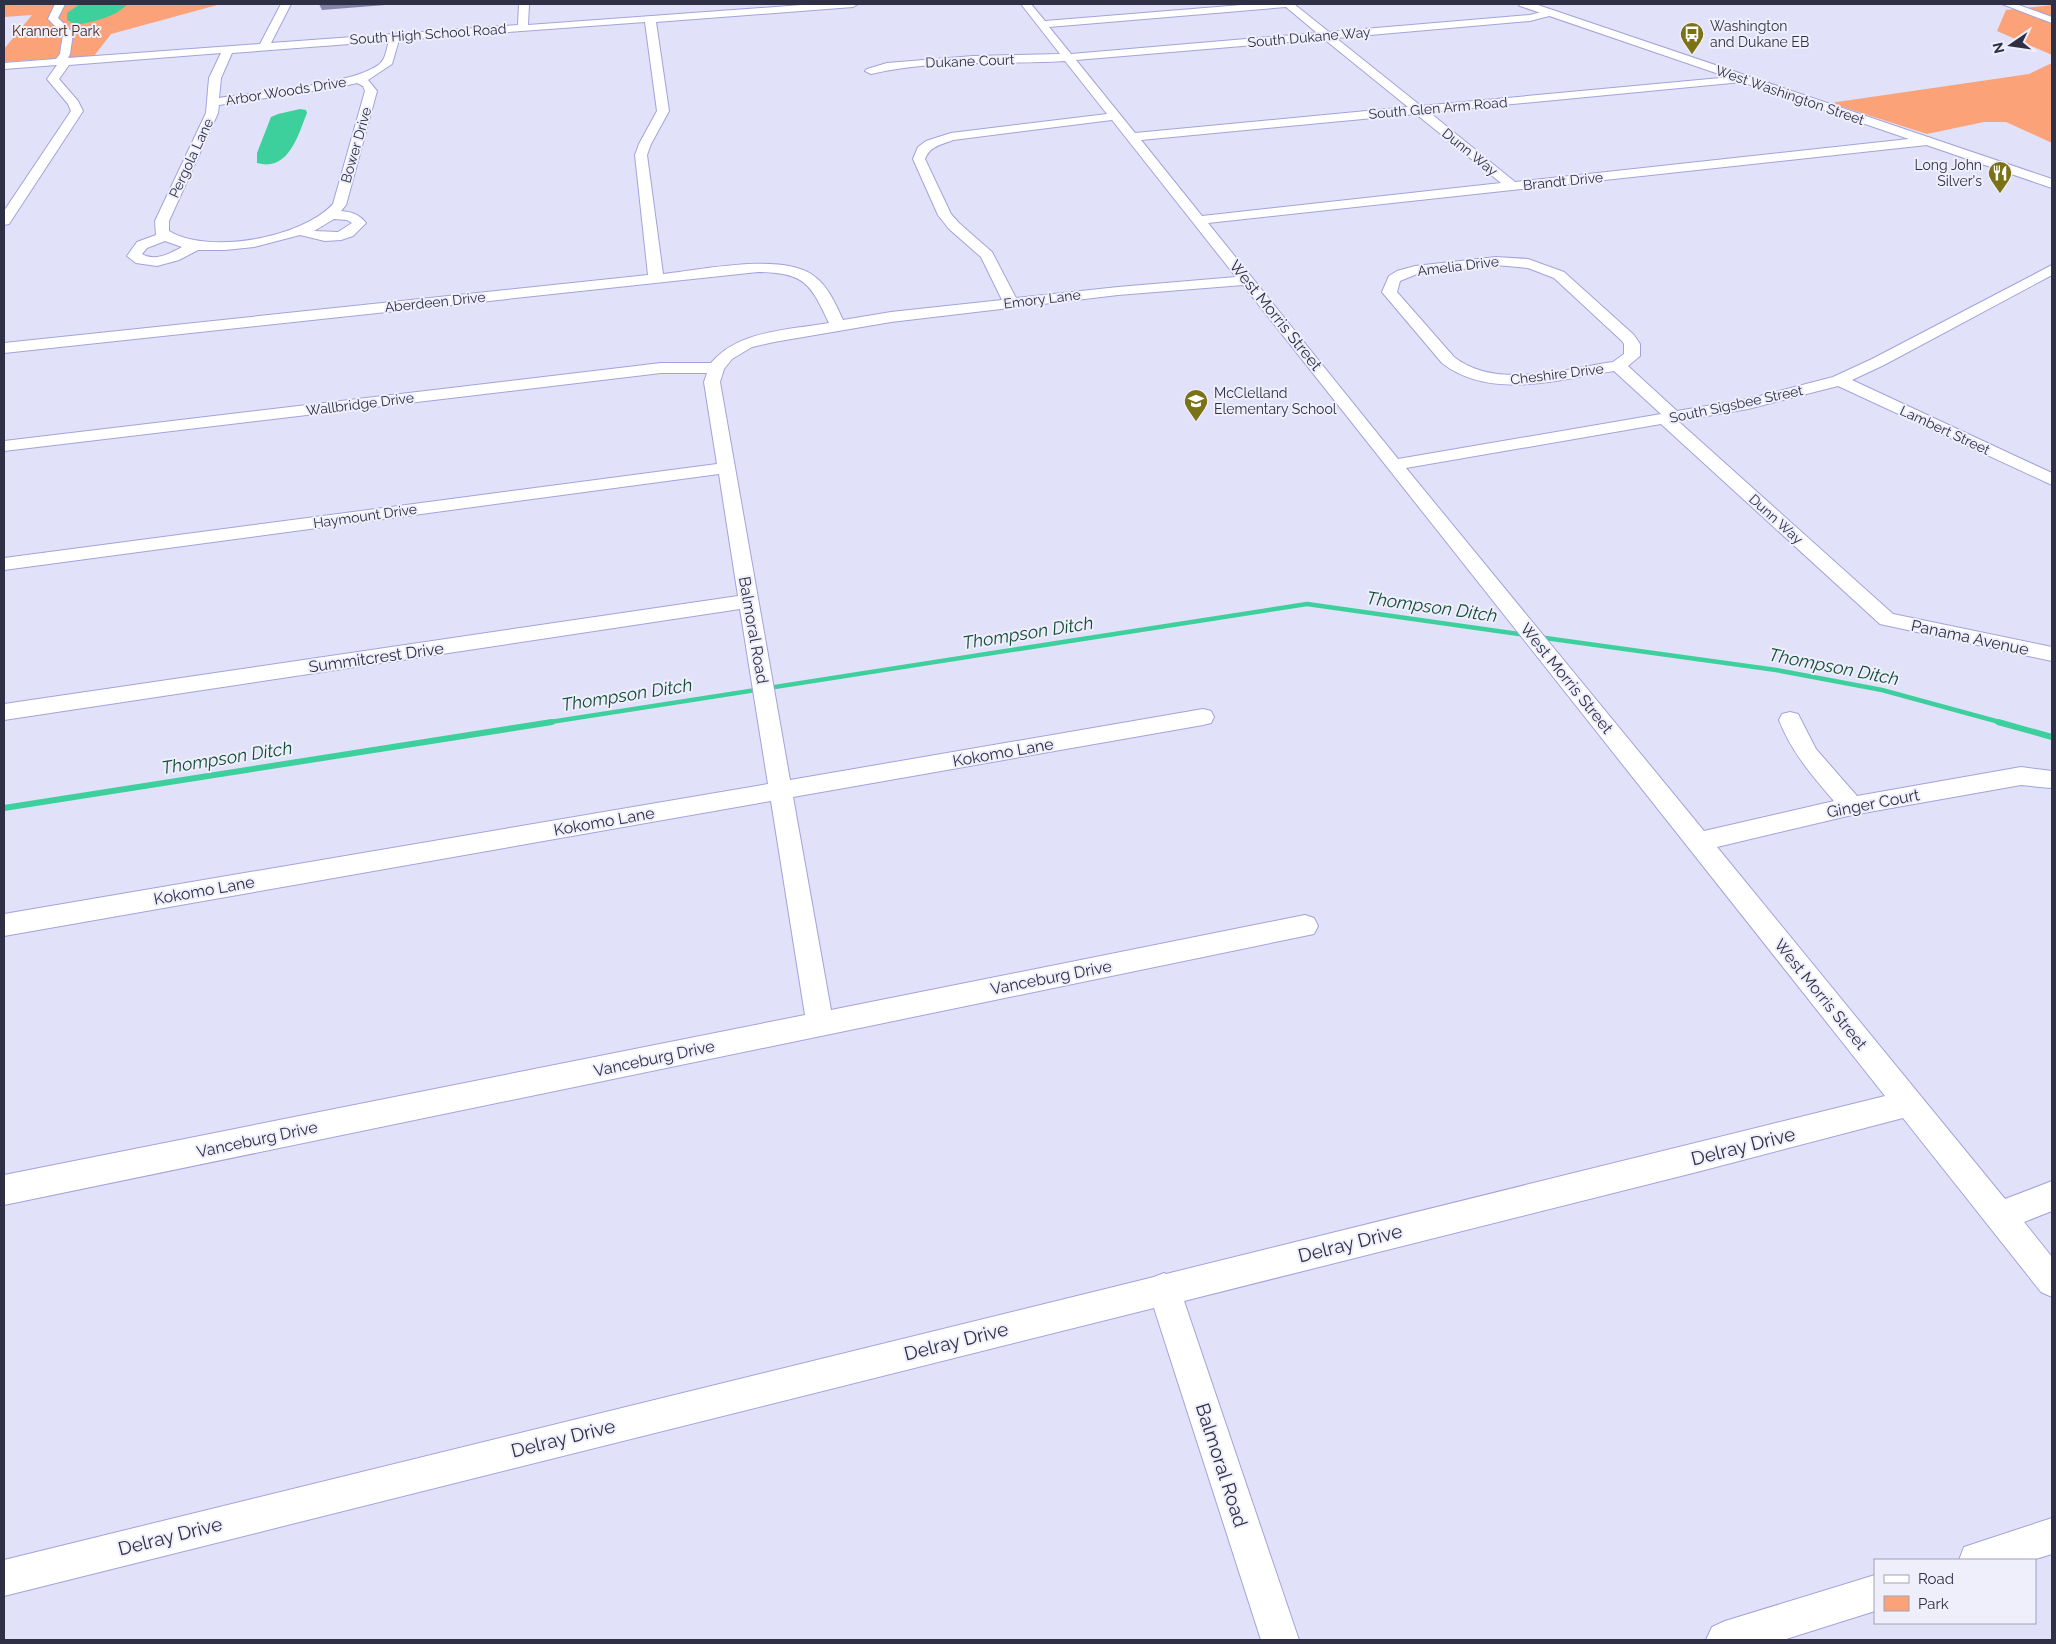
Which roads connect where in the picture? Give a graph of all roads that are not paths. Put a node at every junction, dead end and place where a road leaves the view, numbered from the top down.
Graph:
1 (60, 4) edge
2 (286, 4) edge
3 (524, 4) edge
4 (853, 4) edge
5 (1026, 4) edge
6 (1161, 4) edge
7 (1288, 4) edge
8 (1522, 4) edge
9 (2008, 4) edge
10 (1170, 13) junction
11 (1549, 14) junction
12 (650, 19) junction
13 (2052, 20) edge
14 (1043, 24) junction
15 (523, 27) junction
16 (1327, 35) junction
17 (389, 38) junction
18 (264, 47) junction
19 (228, 50) junction
20 (1069, 57) junction
21 (80, 60) junction
22 (63, 62) junction
23 (4, 66) edge
24 (871, 71) dead end
25 (358, 79) junction
26 (1742, 79) junction
27 (56, 82) junction
28 (214, 102) junction
29 (1418, 110) junction
30 (1116, 116) junction
31 (1133, 137) junction
32 (1927, 142) junction
33 (2052, 184) edge
34 (1512, 186) junction
35 (332, 215) junction
36 (1200, 220) junction
37 (4, 222) edge
38 (302, 231) junction
39 (166, 236) junction
40 (195, 246) junction
41 (2052, 268) edge
42 (656, 278) junction
43 (1248, 280) junction
44 (1392, 282) joint
45 (1011, 303) junction
46 (838, 325) junction
47 (4, 348) edge
48 (1633, 351) joint
49 (1618, 366) junction
50 (716, 368) junction
51 (1600, 369) junction
52 (1838, 380) junction
53 (1665, 419) junction
54 (4, 446) edge
55 (1394, 465) junction
56 (726, 468) junction
57 (2052, 480) edge
58 (4, 564) edge
59 (749, 601) junction
60 (1887, 619) joint
61 (1524, 624) joint
62 (1543, 648) joint
63 (2052, 654) edge
64 (4, 712) edge
65 (1203, 717) dead end
66 (1790, 720) dead end
67 (2050, 778) dead end
68 (780, 790) junction
69 (1852, 806) junction
70 (1699, 842) junction
71 (4, 925) edge
72 (1305, 926) dead end
73 (820, 1024) junction
74 (1909, 1103) junction
75 (4, 1190) edge
76 (2052, 1196) edge
77 (2000, 1216) junction
78 (2052, 1281) edge
79 (1164, 1289) junction
80 (2052, 1536) edge
81 (1981, 1559) edge
82 (4, 1578) edge
83 (1874, 1593) edge
84 (1280, 1640) edge
85 (1725, 1640) edge

1 - 22 street
2 - 18 street
3 - 15 street
4 - 12 street, South High School Road
5 - 14 street, West Morris Street
6 - 10 street
7 - 10 street
7 - 16 street, Dunn Way
8 - 11 main road, West Washington Street
9 - 13 street
10 - 14 street
11 - 16 street, South Dukane Way
11 - 26 main road, West Washington Street
12 - 15 street, South High School Road
12 - 42 street
14 - 20 street, West Morris Street
15 - 17 street, South High School Road
16 - 20 street, South Dukane Way
16 - 29 street, Dunn Way
17 - 18 street, South High School Road
17 - 25 street, Arbor Woods Drive
18 - 19 street, South High School Road
19 - 21 street, South High School Road
19 - 28 street, Pergola Lane
20 - 24 street, Dukane Court
20 - 30 street, West Morris Street
21 - 22 street, South High School Road
21 - 27 street
22 - 23 street, South High School Road
22 - 27 street
25 - 28 street, Arbor Woods Drive
25 - 35 street, Bower Drive
26 - 29 street, South Glen Arm Road
26 - 32 main road, West Washington Street
27 - 37 street
28 - 39 street, Pergola Lane
29 - 31 street, South Glen Arm Road
29 - 34 street, Dunn Way
30 - 31 street, West Morris Street
30 - 45 street
31 - 36 street, West Morris Street
32 - 33 main road, West Washington Street
32 - 34 street, Brandt Drive
34 - 36 street, Brandt Drive
35 - 38 street
35 - 38 street
36 - 43 street, West Morris Street
38 - 40 street
39 - 40 street
39 - 40 street
41 - 52 street, South Sigsbee Street
42 - 46 street, Aberdeen Drive
42 - 47 street, Aberdeen Drive
43 - 45 street, Emory Lane
43 - 55 street, West Morris Street
44 - 48 street, Amelia Drive
44 - 51 street, Cheshire Drive
45 - 46 street, Emory Lane
46 - 50 street
48 - 49 street, Cheshire Drive
49 - 51 street, Cheshire Drive
49 - 53 street
50 - 54 street, Wallbridge Drive
50 - 56 street, Balmoral Road
51 - 53 street
52 - 53 street, South Sigsbee Street
52 - 57 street, Lambert Street
53 - 55 street, South Sigsbee Street
53 - 60 street, Dunn Way
55 - 61 street, West Morris Street
56 - 58 street, Haymount Drive
56 - 59 street, Balmoral Road
59 - 64 street, Summitcrest Drive
59 - 68 street, Balmoral Road
60 - 63 street, Panama Avenue
61 - 62 street, West Morris Street
62 - 70 street, West Morris Street
65 - 68 street, Kokomo Lane
66 - 69 street
67 - 69 street, Ginger Court
68 - 71 street, Kokomo Lane
68 - 73 street, Balmoral Road
69 - 70 street, Ginger Court
70 - 74 street, West Morris Street
72 - 73 street, Vanceburg Drive
73 - 75 street, Vanceburg Drive
74 - 77 street, West Morris Street
74 - 79 street, Delray Drive
76 - 77 street
77 - 78 street, West Morris Street
79 - 82 street, Delray Drive
79 - 84 street, Balmoral Road
80 - 81 street
83 - 85 street

